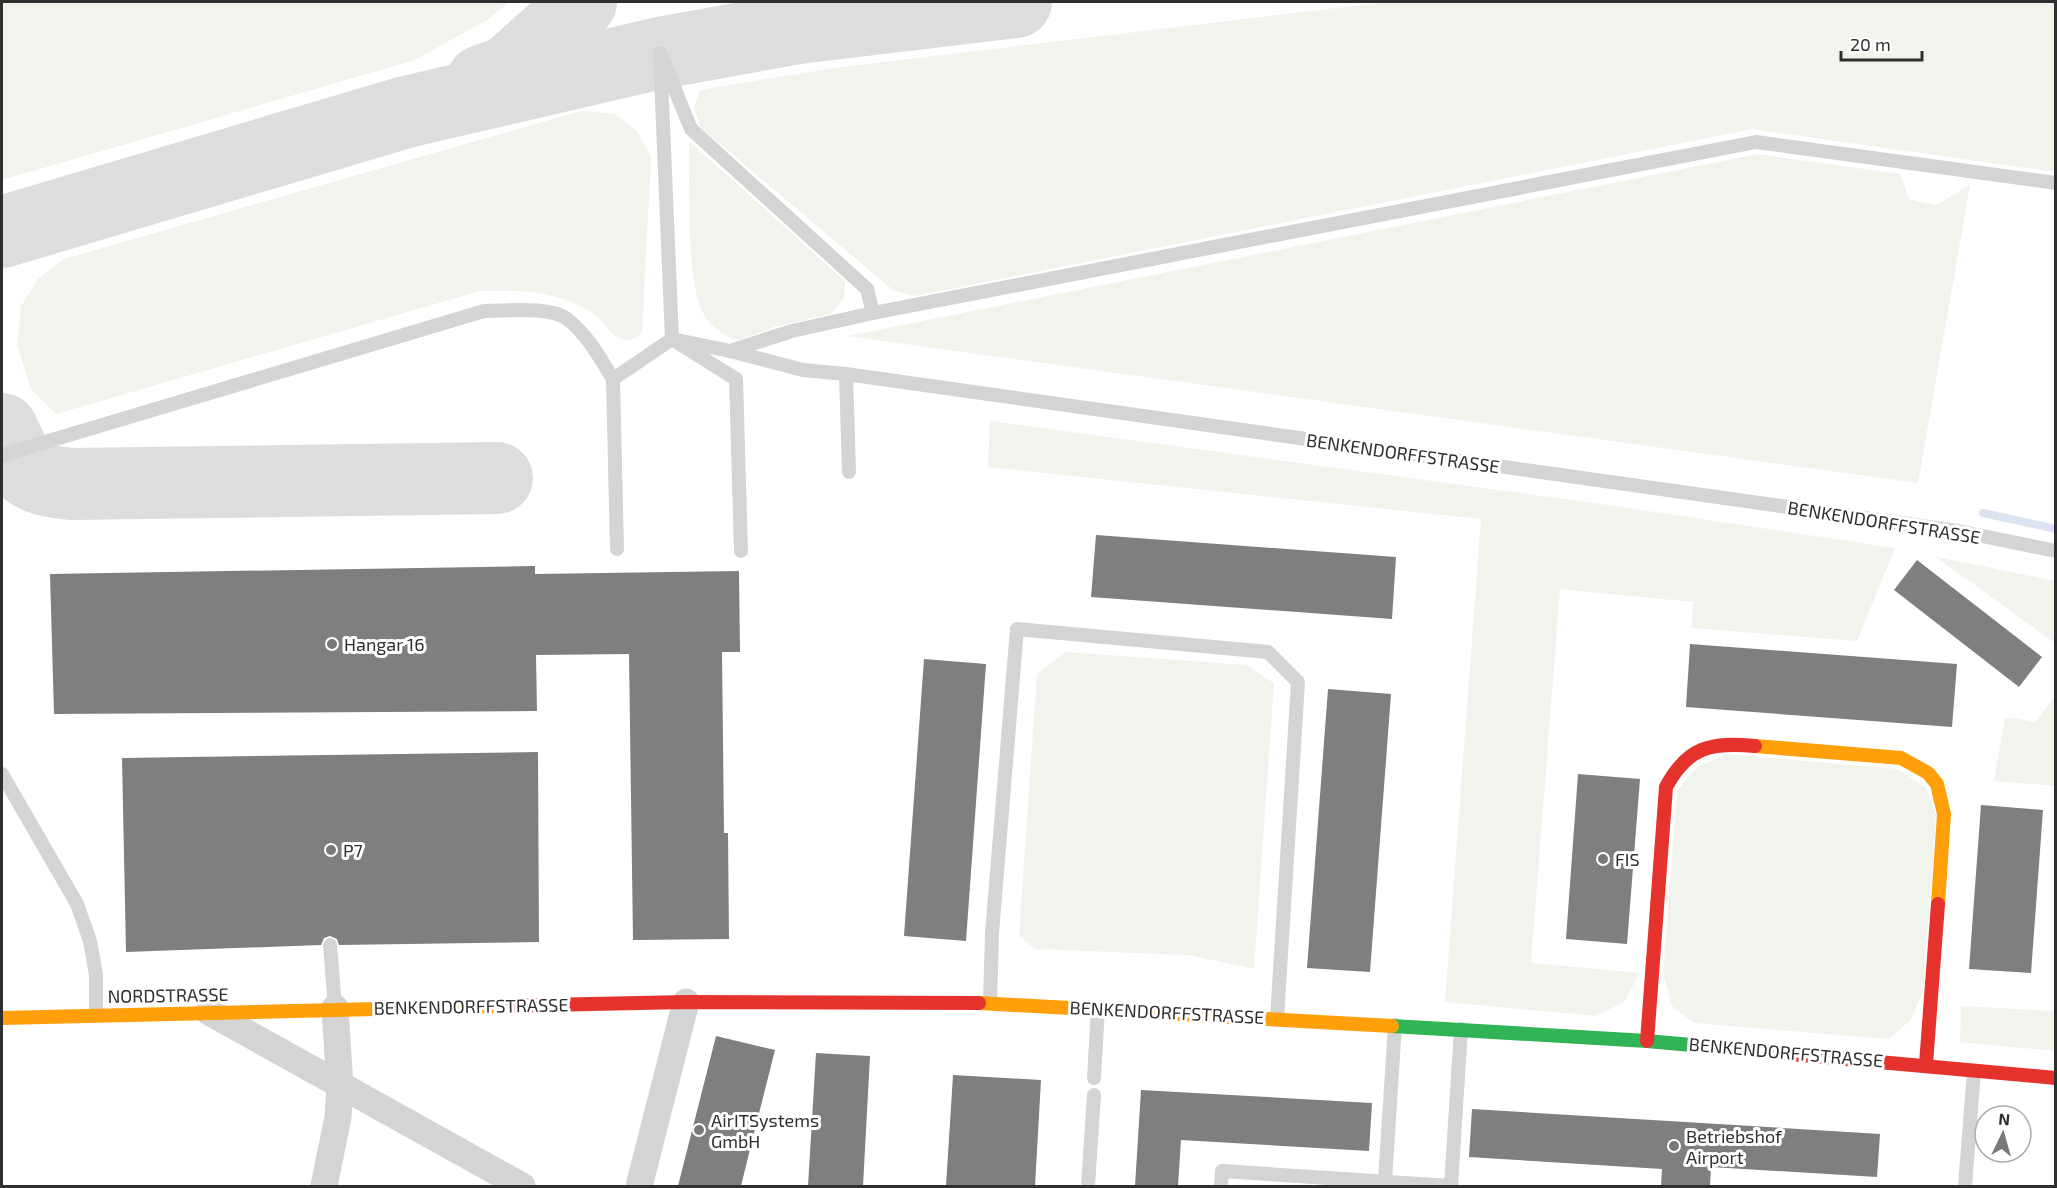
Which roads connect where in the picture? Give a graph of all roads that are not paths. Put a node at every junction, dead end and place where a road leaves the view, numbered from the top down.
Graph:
1 (2055, 183) edge
2 (873, 313) junction
3 (672, 339) junction
4 (730, 351) junction
5 (846, 374) junction
6 (613, 379) junction
7 (2, 455) edge
8 (849, 472) dead end
9 (616, 549) dead end
10 (741, 551) dead end
11 (2055, 551) edge
12 (2, 774) edge
13 (330, 945) dead end
14 (686, 1002) junction
15 (990, 1003) junction
16 (1098, 1007) junction
17 (335, 1008) junction
18 (209, 1012) junction
19 (96, 1014) junction
20 (2, 1018) edge
21 (1277, 1018) junction
22 (1395, 1025) junction
23 (1461, 1029) junction
24 (1647, 1041) junction
25 (1926, 1064) junction
26 (1974, 1069) junction
27 (1095, 1078) dead end
28 (2055, 1078) edge
29 (340, 1087) junction
30 (1094, 1095) dead end
31 (1385, 1181) junction
32 (324, 1186) edge
33 (522, 1186) edge
34 (639, 1186) edge
35 (1088, 1186) edge
36 (1221, 1186) edge
37 (1451, 1186) edge
38 (1965, 1186) edge

1 - 2 lane
2 - 3 lane
2 - 4 lane
3 - 4 lane, BENKENDORFFSTRASSE
3 - 6 lane
3 - 10 lane
4 - 5 lane, BENKENDORFFSTRASSE
5 - 8 lane
5 - 11 lane, BENKENDORFFSTRASSE
6 - 7 lane
6 - 9 lane
12 - 19 lane
13 - 17 lane
14 - 15 street, BENKENDORFFSTRASSE
14 - 17 street, BENKENDORFFSTRASSE
14 - 34 street
15 - 16 street, BENKENDORFFSTRASSE
15 - 21 lane
16 - 21 street, BENKENDORFFSTRASSE
16 - 27 lane
17 - 18 street, NORDSTRASSE
17 - 29 street
18 - 19 street, NORDSTRASSE
18 - 29 street
19 - 20 street, NORDSTRASSE
21 - 22 street, BENKENDORFFSTRASSE
22 - 23 street, BENKENDORFFSTRASSE
22 - 31 lane
23 - 24 street, BENKENDORFFSTRASSE
23 - 37 lane
24 - 25 street, BENKENDORFFSTRASSE
24 - 25 street
25 - 26 street, BENKENDORFFSTRASSE
26 - 28 street, BENKENDORFFSTRASSE
26 - 38 lane
29 - 32 street
29 - 33 street
30 - 35 lane
31 - 36 lane
31 - 37 lane

